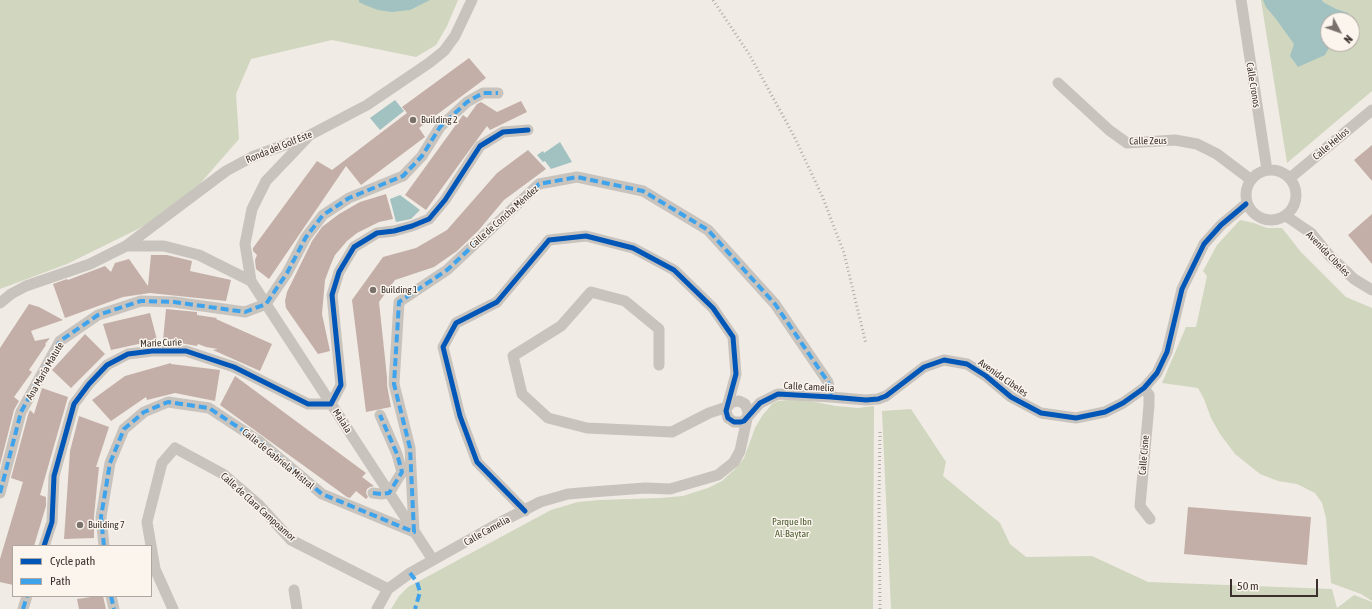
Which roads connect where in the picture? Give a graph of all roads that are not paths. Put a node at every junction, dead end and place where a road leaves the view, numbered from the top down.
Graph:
1 (472, 0) edge
2 (1241, 0) edge
3 (1058, 83) dead end
4 (498, 93) dead end
5 (1372, 110) edge
6 (528, 130) dead end
7 (308, 136) junction
8 (1267, 170) junction
9 (1290, 178) junction
10 (1250, 179) junction
11 (1246, 204) junction
12 (1286, 216) junction
13 (154, 225) junction
14 (126, 246) junction
15 (164, 246) junction
16 (252, 281) junction
17 (1372, 290) edge
18 (0, 303) edge
19 (266, 304) junction
20 (659, 365) dead end
21 (1144, 388) junction
22 (831, 397) junction
23 (878, 399) joint
24 (332, 404) junction
25 (727, 408) junction
26 (380, 415) dead end
27 (747, 418) junction
28 (0, 493) edge
29 (389, 493) junction
30 (373, 494) dead end
31 (525, 511) junction
32 (1150, 519) dead end
33 (414, 532) junction
34 (44, 545) edge
35 (104, 545) edge
36 (151, 545) edge
37 (152, 551) edge
38 (433, 560) junction
39 (388, 589) junction
40 (294, 590) dead end
41 (27, 597) edge
42 (111, 597) edge
43 (23, 609) edge
44 (114, 609) edge
45 (173, 609) edge
46 (297, 609) edge
47 (377, 609) edge

1 - 7 street, Ronda del Golf Este
2 - 8 street, Calle Cronos
3 - 10 street, Calle Zeus
4 - 19 street
5 - 9 street, Calle Helios
6 - 24 street
7 - 13 street, Ronda del Golf Este
7 - 16 street
8 - 9 street
8 - 10 street
9 - 12 street
10 - 11 street
11 - 12 street
11 - 21 street, Avenida Cibeles
12 - 17 street, Avenida Cibeles
13 - 14 street, Ronda del Golf Este
13 - 15 street
14 - 15 street
14 - 18 street, Ronda del Golf Este
15 - 16 street
16 - 19 street, Malala
19 - 24 street, Malala
19 - 28 street, Ana María Matute
20 - 25 street
21 - 23 street, Avenida Cibeles
21 - 32 street, Calle Cisne
22 - 23 street, Calle Camelia
22 - 27 street, Calle Camelia
22 - 33 street, Calle de Concha Méndez
24 - 29 street, Malala
24 - 34 street, Marie Curie
25 - 27 street
25 - 27 street
25 - 31 street
26 - 29 street
27 - 31 street, Calle Camelia
29 - 30 street
29 - 33 street, Malala
31 - 38 street, Calle Camelia
33 - 35 street, Calle de Gabriela Mistral
33 - 38 street, Malala
36 - 39 street, Calle de Clara Campoamor
37 - 45 street, Calle de Clara Campoamor
38 - 39 street, Calle Camelia
39 - 47 street, Calle Camelia
40 - 46 street
41 - 43 street
42 - 44 street

